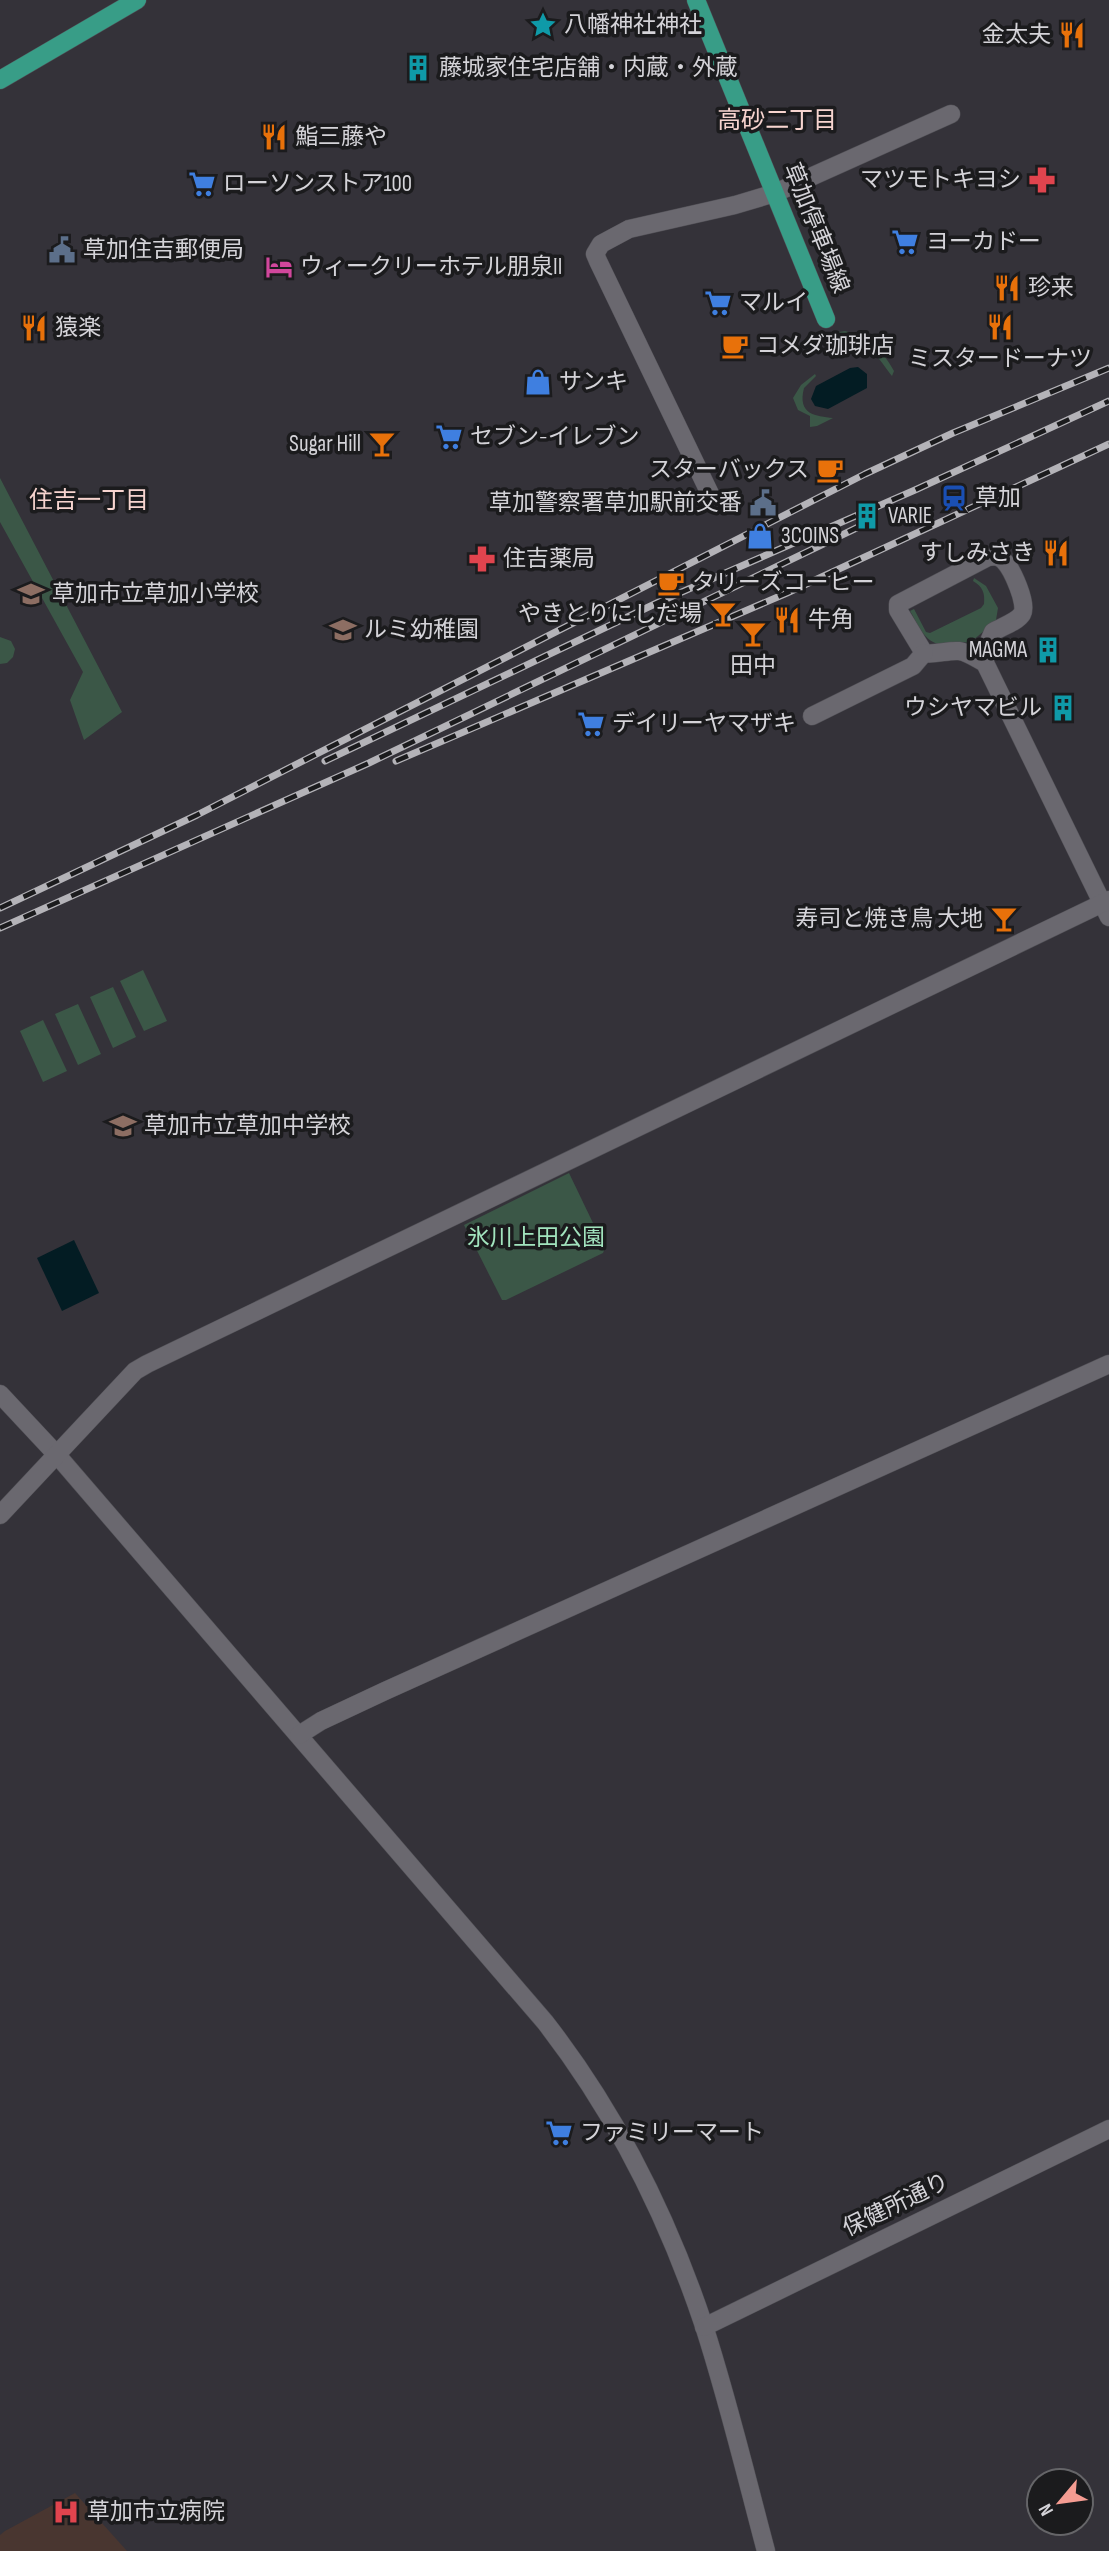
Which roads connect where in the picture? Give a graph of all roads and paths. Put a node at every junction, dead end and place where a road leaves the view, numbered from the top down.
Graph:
1 (138, 0) edge
2 (696, 0) edge
3 (0, 80) edge
4 (951, 114) dead end
5 (775, 193) junction
6 (826, 319) dead end
7 (712, 498) dead end
8 (924, 653) junction
9 (985, 663) junction
10 (812, 716) dead end
11 (1107, 907) edge
12 (1109, 1364) edge
13 (0, 1395) edge
14 (57, 1455) junction
15 (0, 1515) edge
16 (299, 1735) junction
17 (1109, 2129) edge
18 (704, 2326) junction
19 (766, 2551) edge

1 - 3 main road
2 - 5 main road, 草加停車場線
4 - 5 street
5 - 6 main road, 草加停車場線
5 - 7 street
8 - 9 street
8 - 9 street
8 - 10 street
9 - 11 street
11 - 14 street
12 - 16 street
13 - 14 street
14 - 15 street
14 - 16 street
16 - 18 street
17 - 18 street, 保健所通り
18 - 19 street

